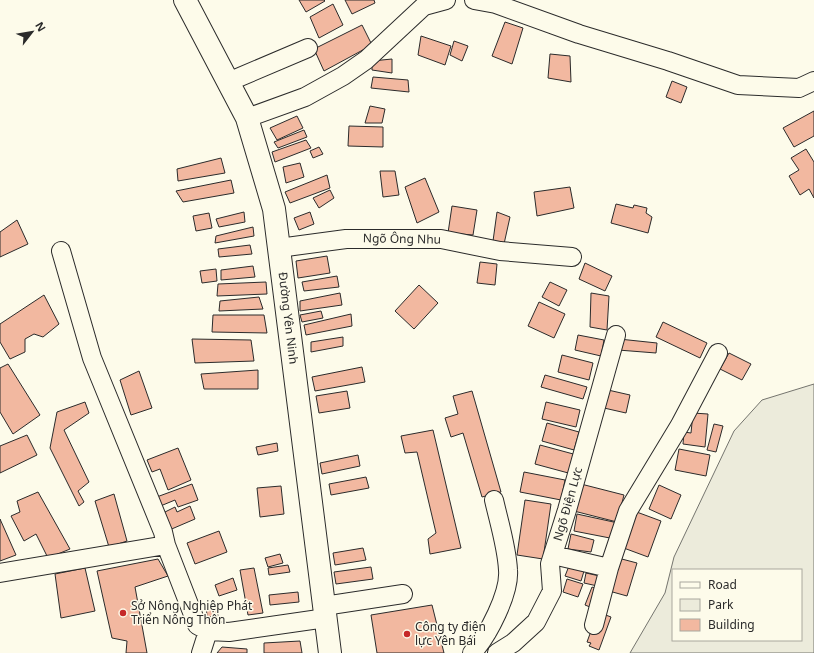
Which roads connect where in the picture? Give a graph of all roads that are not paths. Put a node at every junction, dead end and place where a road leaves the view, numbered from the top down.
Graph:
1 (185, 0) edge
2 (446, 0) edge
3 (474, 0) edge
4 (422, 3) edge
5 (308, 48) dead end
6 (814, 81) edge
7 (228, 82) junction
8 (247, 118) junction
9 (279, 248) junction
10 (61, 251) dead end
11 (572, 257) dead end
12 (616, 335) dead end
13 (718, 354) dead end
14 (494, 500) dead end
15 (166, 545) junction
16 (553, 555) junction
17 (609, 568) junction
18 (0, 573) edge
19 (403, 594) dead end
20 (325, 612) junction
21 (594, 625) dead end
22 (208, 631) junction
23 (201, 653) edge
24 (330, 653) edge
25 (472, 653) edge
26 (497, 653) edge

1 - 7 main road, Đường Yên Ninh
2 - 4 street
3 - 6 street
4 - 8 street
5 - 7 street
7 - 8 main road, Đường Yên Ninh
8 - 9 main road, Đường Yên Ninh
9 - 11 street, Ngõ Ông Nhu
9 - 20 main road, Đường Yên Ninh
10 - 15 street
12 - 16 street, Ngõ Điện Lực
13 - 17 street
14 - 25 street
15 - 18 street
15 - 22 street
16 - 17 street
16 - 26 street, Ngõ Điện Lực
17 - 21 street
19 - 20 street
20 - 22 street
20 - 24 main road, Đường Yên Ninh
22 - 23 street

